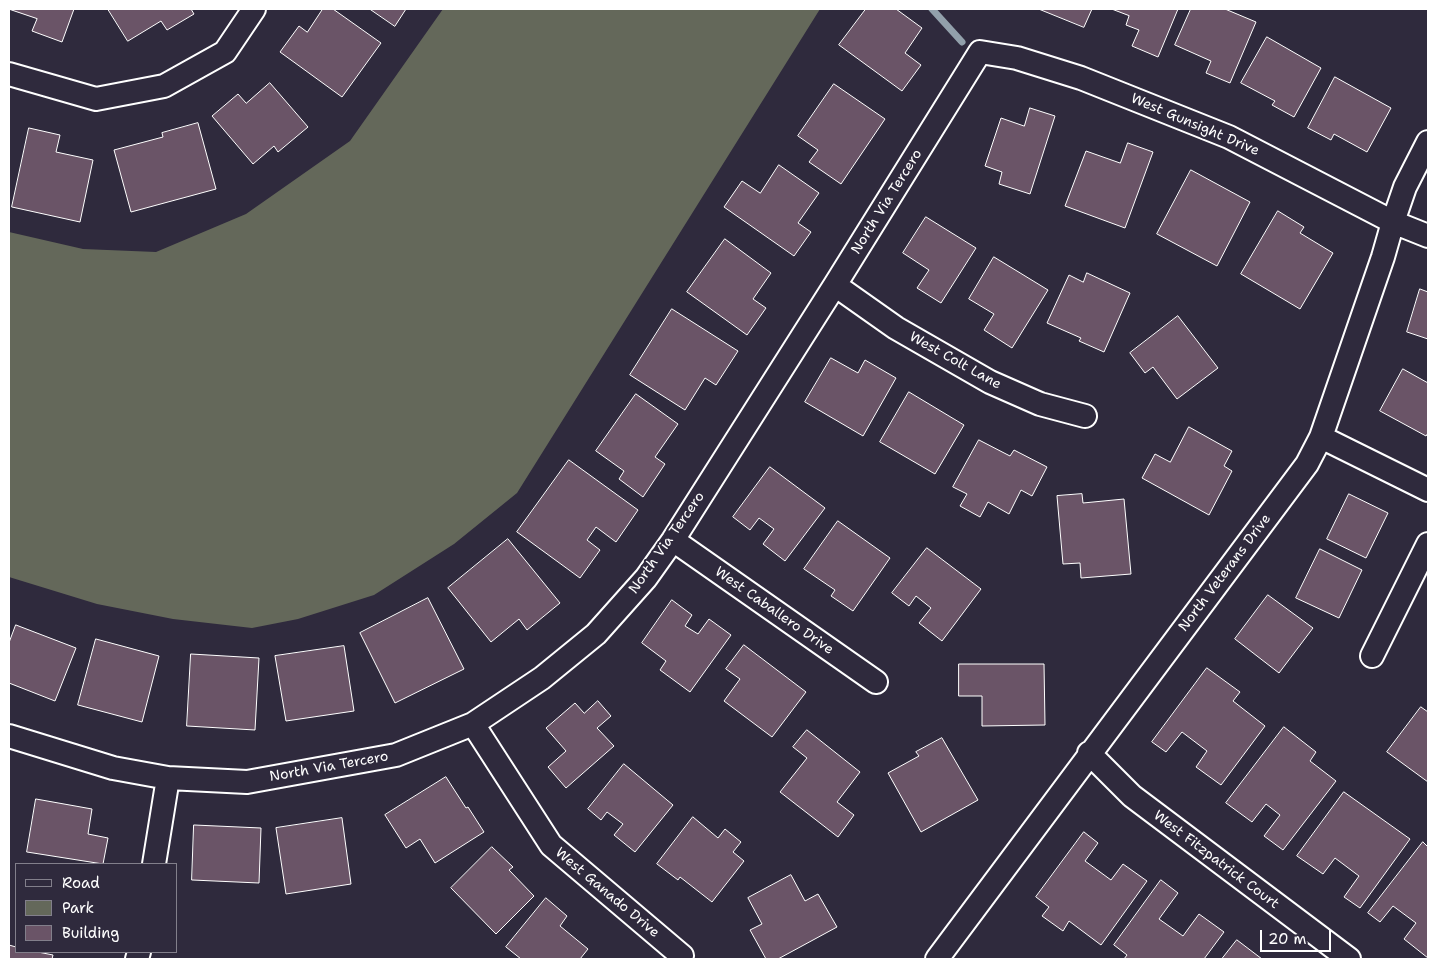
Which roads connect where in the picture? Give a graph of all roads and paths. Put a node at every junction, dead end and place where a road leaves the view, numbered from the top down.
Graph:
1 (254, 9) edge
2 (980, 52) joint
3 (9, 74) edge
4 (1428, 142) edge
5 (1392, 222) junction
6 (1428, 236) edge
7 (836, 285) junction
8 (1085, 416) dead end
9 (1321, 437) junction
10 (1428, 490) edge
11 (672, 540) junction
12 (1428, 544) edge
13 (1372, 656) dead end
14 (876, 682) dead end
15 (473, 724) junction
16 (9, 736) edge
17 (1090, 753) junction
18 (168, 778) junction
19 (154, 863) edge
20 (682, 956) dead end
21 (937, 959) edge
22 (1349, 959) edge

1 - 3 street
2 - 5 street, West Gunsight Drive
2 - 7 street, North Via Tercero
4 - 5 street, North Veterans Drive
5 - 6 street, West Gunsight Drive
5 - 9 street, North Veterans Drive
7 - 8 street, West Colt Lane
7 - 11 street, North Via Tercero
9 - 10 street
9 - 17 street, North Veterans Drive
11 - 14 street, West Caballero Drive
11 - 15 street, North Via Tercero
12 - 13 street
15 - 18 street, North Via Tercero
15 - 20 street, West Ganado Drive
16 - 18 street, North Via Tercero
17 - 21 street, North Veterans Drive
17 - 22 street, West Fitzpatrick Court
18 - 19 street

